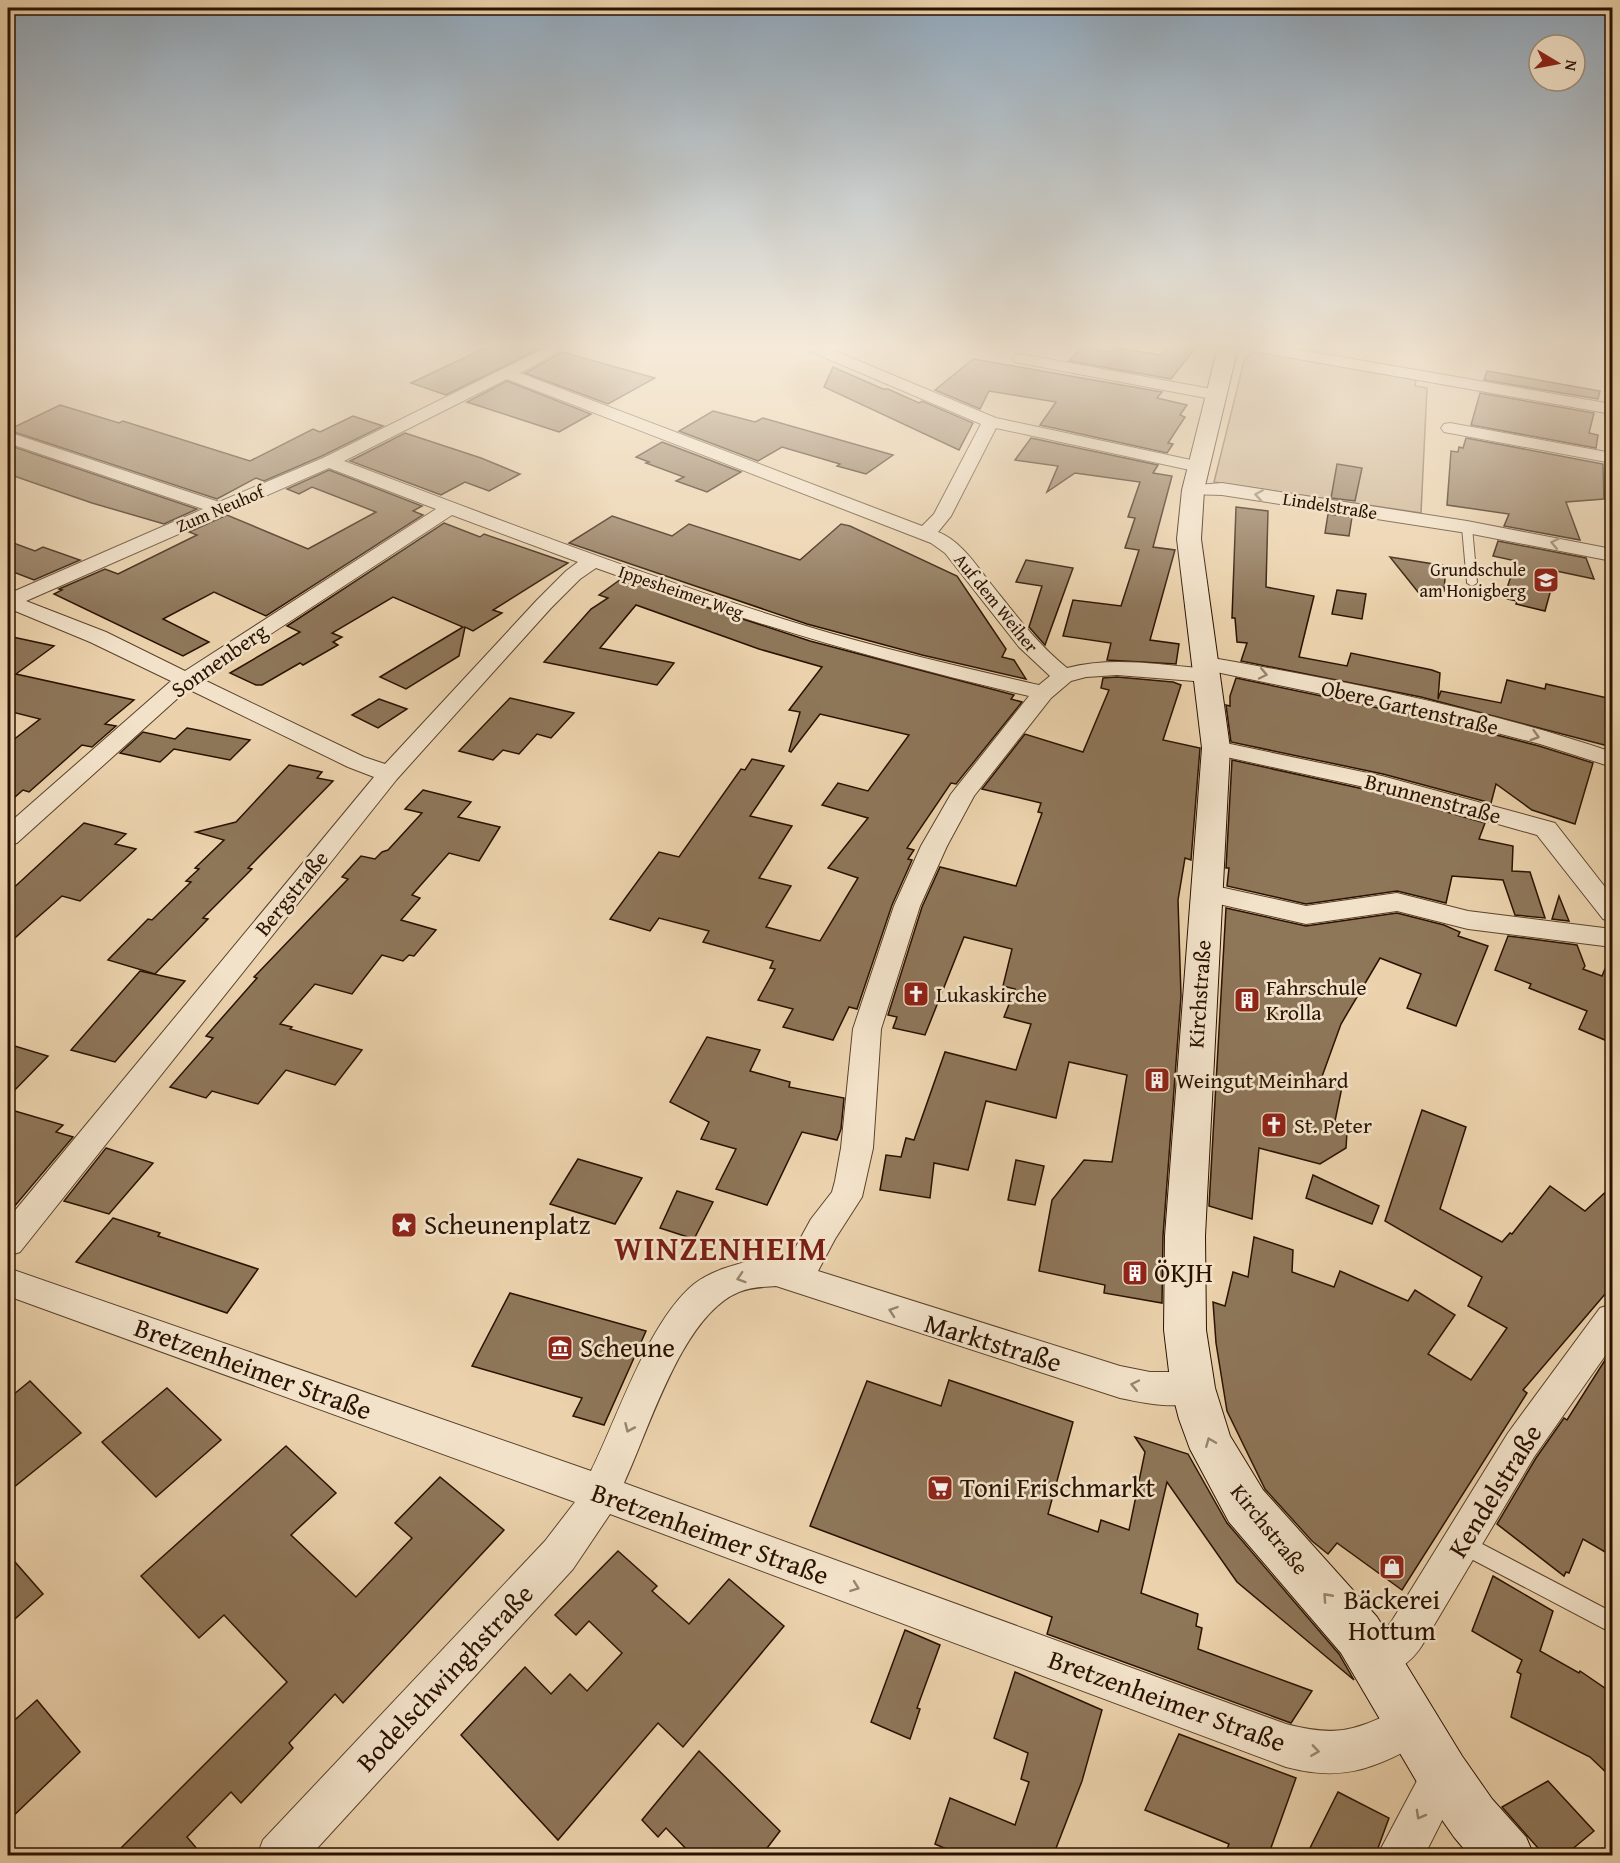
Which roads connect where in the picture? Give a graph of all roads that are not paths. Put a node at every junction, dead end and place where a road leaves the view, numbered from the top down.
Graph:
1 (385, 434) edge
2 (665, 434) edge
3 (985, 434) edge
4 (1034, 434) edge
5 (1207, 434) edge
6 (1482, 434) edge
7 (8, 437) edge
8 (1612, 458) edge
9 (329, 462) junction
10 (1196, 479) junction
11 (450, 508) junction
12 (220, 509) junction
13 (1467, 527) junction
14 (926, 534) junction
15 (1612, 555) edge
16 (593, 561) junction
17 (1472, 583) dead end
18 (8, 601) edge
19 (1206, 670) junction
20 (1064, 676) junction
21 (187, 679) junction
22 (1043, 693) junction
23 (1216, 748) junction
24 (1612, 760) edge
25 (389, 774) junction
26 (8, 837) edge
27 (1206, 893) junction
28 (1612, 913) edge
29 (1612, 939) edge
30 (8, 1242) edge
31 (798, 1278) junction
32 (8, 1282) edge
33 (1612, 1319) edge
34 (1193, 1389) junction
35 (601, 1493) junction
36 (1461, 1543) junction
37 (1612, 1623) edge
38 (1375, 1659) junction
39 (1413, 1725) junction
40 (1443, 1775) junction
41 (279, 1856) edge
42 (1399, 1856) edge
43 (1507, 1856) edge

1 - 9 street, Zum Neuhof
2 - 14 street, Auf dem Weiher
3 - 14 street
4 - 10 street, Lindelstraße
5 - 10 street, Kirchstraße
6 - 8 street
7 - 12 street
9 - 11 street, Ippesheimer Weg
9 - 12 street, Zum Neuhof
13 -> 10 street, Lindelstraße
10 - 19 street, Kirchstraße
11 - 16 street, Ippesheimer Weg
11 - 21 street, Sonnenberg
12 - 18 street, Zum Neuhof
15 -> 13 street, Lindelstraße
13 - 17 lane
14 - 20 street, Auf dem Weiher
16 - 22 street, Ippesheimer Weg
16 - 25 street, Bergstraße
18 - 21 street
19 - 20 street, Obere Gartenstraße
19 - 23 street, Kirchstraße
19 -> 24 street, Obere Gartenstraße
20 - 22 street
21 - 25 street
21 - 26 street, Sonnenberg
22 - 31 street
23 - 27 street, Kirchstraße
23 - 28 street, Brunnenstraße
25 - 30 street, Bergstraße
27 - 29 street
27 - 34 street, Kirchstraße
34 -> 31 street, Marktstraße
31 -> 35 street, Marktstraße
32 - 35 street, Bretzenheimer Straße
33 - 36 street, Kendelstraße
38 -> 34 street, Kirchstraße
35 -> 39 street, Bretzenheimer Straße
35 - 41 street, Bodelschwinghstraße
36 - 37 lane
36 - 38 street, Kendelstraße
38 - 39 street
39 - 40 street
40 -> 42 street
40 - 43 street

